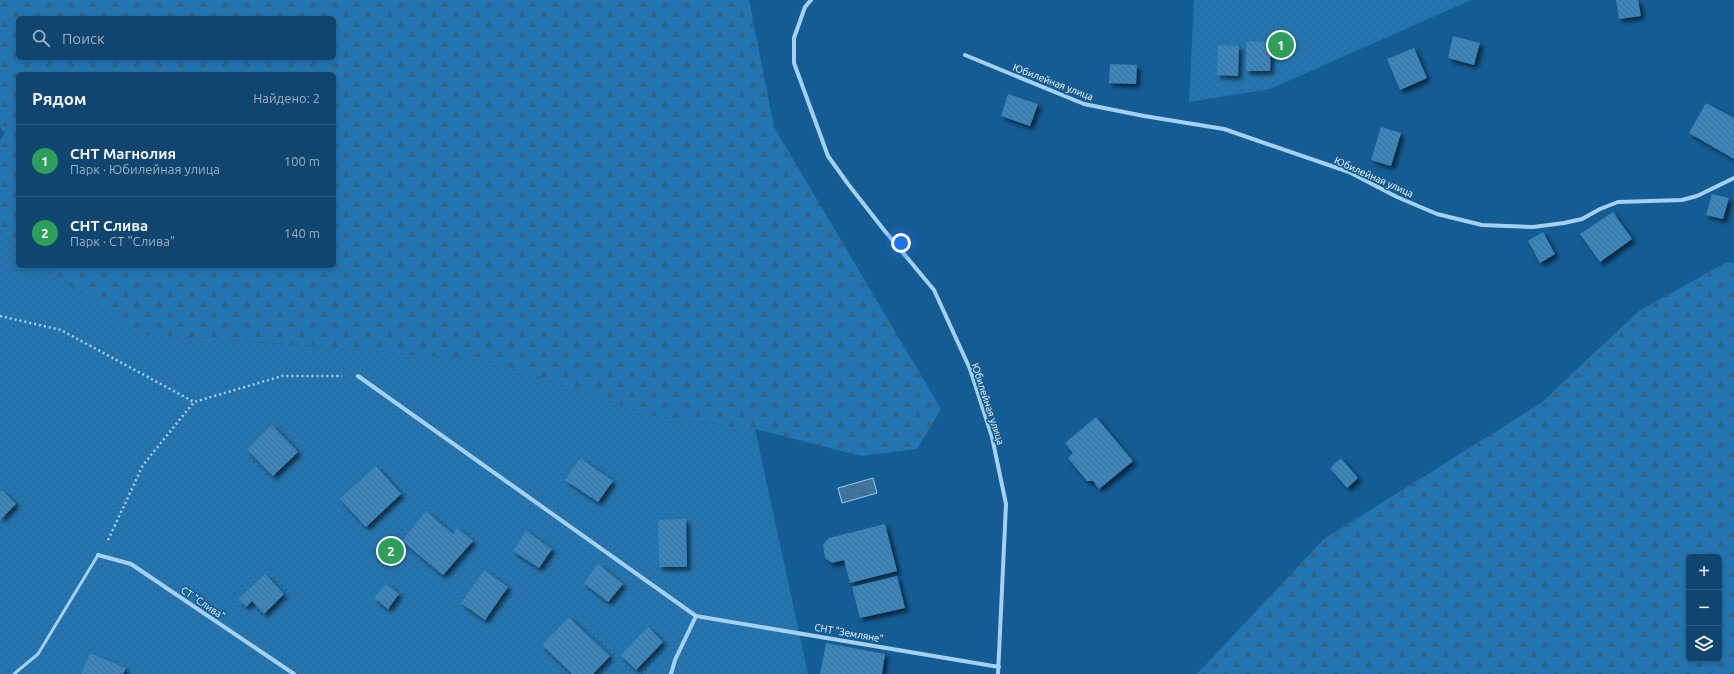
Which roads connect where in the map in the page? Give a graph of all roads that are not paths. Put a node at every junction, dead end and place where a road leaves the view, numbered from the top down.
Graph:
1 (811, 0) edge
2 (964, 55) dead end
3 (1734, 178) edge
4 (358, 376) road end
5 (98, 555) joint
6 (696, 616) junction
7 (999, 667) junction
8 (14, 674) edge
9 (294, 674) edge
10 (671, 674) edge
11 (998, 674) edge

1 - 7 street, Юбилейная улица
2 - 3 street, Юбилейная улица
4 - 6 street
5 - 8 lane
5 - 9 street, СТ "Слива"
6 - 7 street, СНТ "Земляне"
6 - 10 street
7 - 11 street, Юбилейная улица

